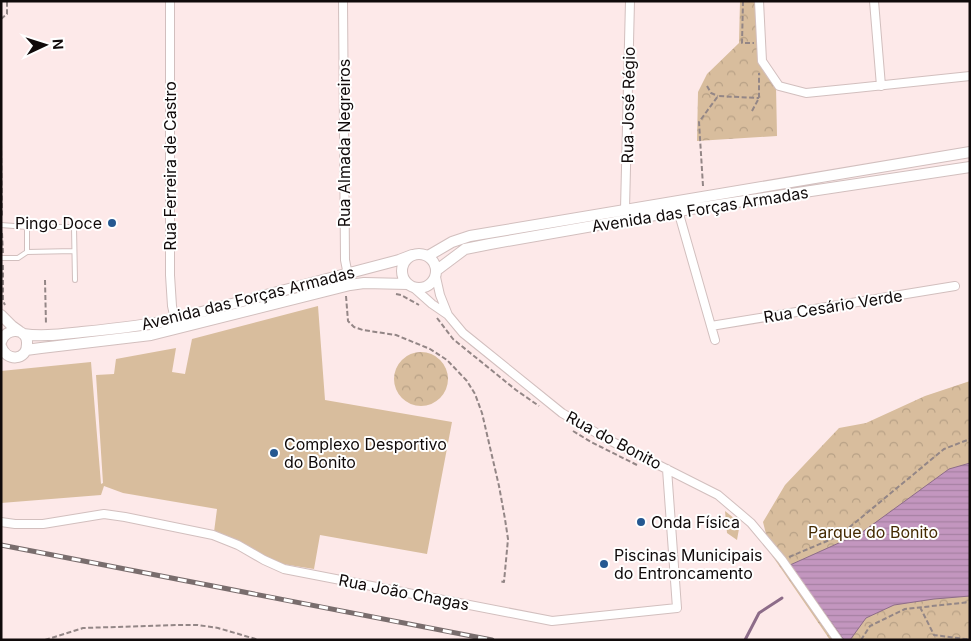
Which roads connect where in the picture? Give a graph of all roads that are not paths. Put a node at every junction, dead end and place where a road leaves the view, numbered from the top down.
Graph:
1 (170, 1) edge
2 (343, 1) edge
3 (630, 1) edge
4 (759, 1) edge
5 (874, 1) edge
6 (970, 76) edge
7 (881, 86) junction
8 (970, 152) edge
9 (970, 167) edge
10 (677, 206) junction
11 (625, 209) junction
12 (1, 225) edge
13 (27, 227) junction
14 (74, 251) junction
15 (27, 252) junction
16 (412, 255) junction
17 (428, 256) junction
18 (1, 258) edge
19 (347, 273) junction
20 (436, 273) junction
21 (74, 280) dead end
22 (411, 286) junction
23 (955, 286) dead end
24 (348, 289) junction
25 (1, 315) edge
26 (448, 315) junction
27 (176, 324) junction
28 (711, 326) junction
29 (22, 333) junction
30 (2, 337) edge
31 (715, 340) dead end
32 (1, 346) edge
33 (26, 350) junction
34 (4, 355) edge
35 (667, 469) junction
36 (1, 522) edge
37 (838, 640) edge

1 - 27 street, Rua Ferreira de Castro
2 - 19 street, Rua Almada Negreiros
3 - 11 street, Rua José Régio
4 - 7 street
5 - 7 street
6 - 7 street
8 - 10 street, Avenida das Forças Armadas
9 - 10 street, Avenida das Forças Armadas
10 - 11 street, Avenida das Forças Armadas
10 - 20 street, Avenida das Forças Armadas
10 - 28 street
11 - 17 street, Avenida das Forças Armadas
12 - 13 lane
13 - 14 lane
13 - 15 lane
14 - 15 lane
14 - 21 lane
15 - 18 lane
16 - 17 street
16 - 19 street, Avenida das Forças Armadas
16 - 22 street
17 - 20 street
19 - 24 street, Rua Almada Negreiros
19 - 27 street, Avenida das Forças Armadas
20 - 22 street
20 - 26 street, Rua do Bonito
22 - 24 street, Avenida das Forças Armadas
22 - 26 street, Rua do Bonito
23 - 28 street, Rua Cesário Verde
24 - 27 street, Avenida das Forças Armadas
25 - 29 street
26 - 35 street, Rua do Bonito
27 - 29 street, Avenida das Forças Armadas
27 - 33 street, Avenida das Forças Armadas
28 - 31 street
29 - 30 street, Avenida das Forças Armadas
29 - 33 street
32 - 34 street, Avenida das Forças Armadas
33 - 34 street, Avenida das Forças Armadas
35 - 36 street, Rua João Chagas
35 - 37 street, Rua do Bonito

